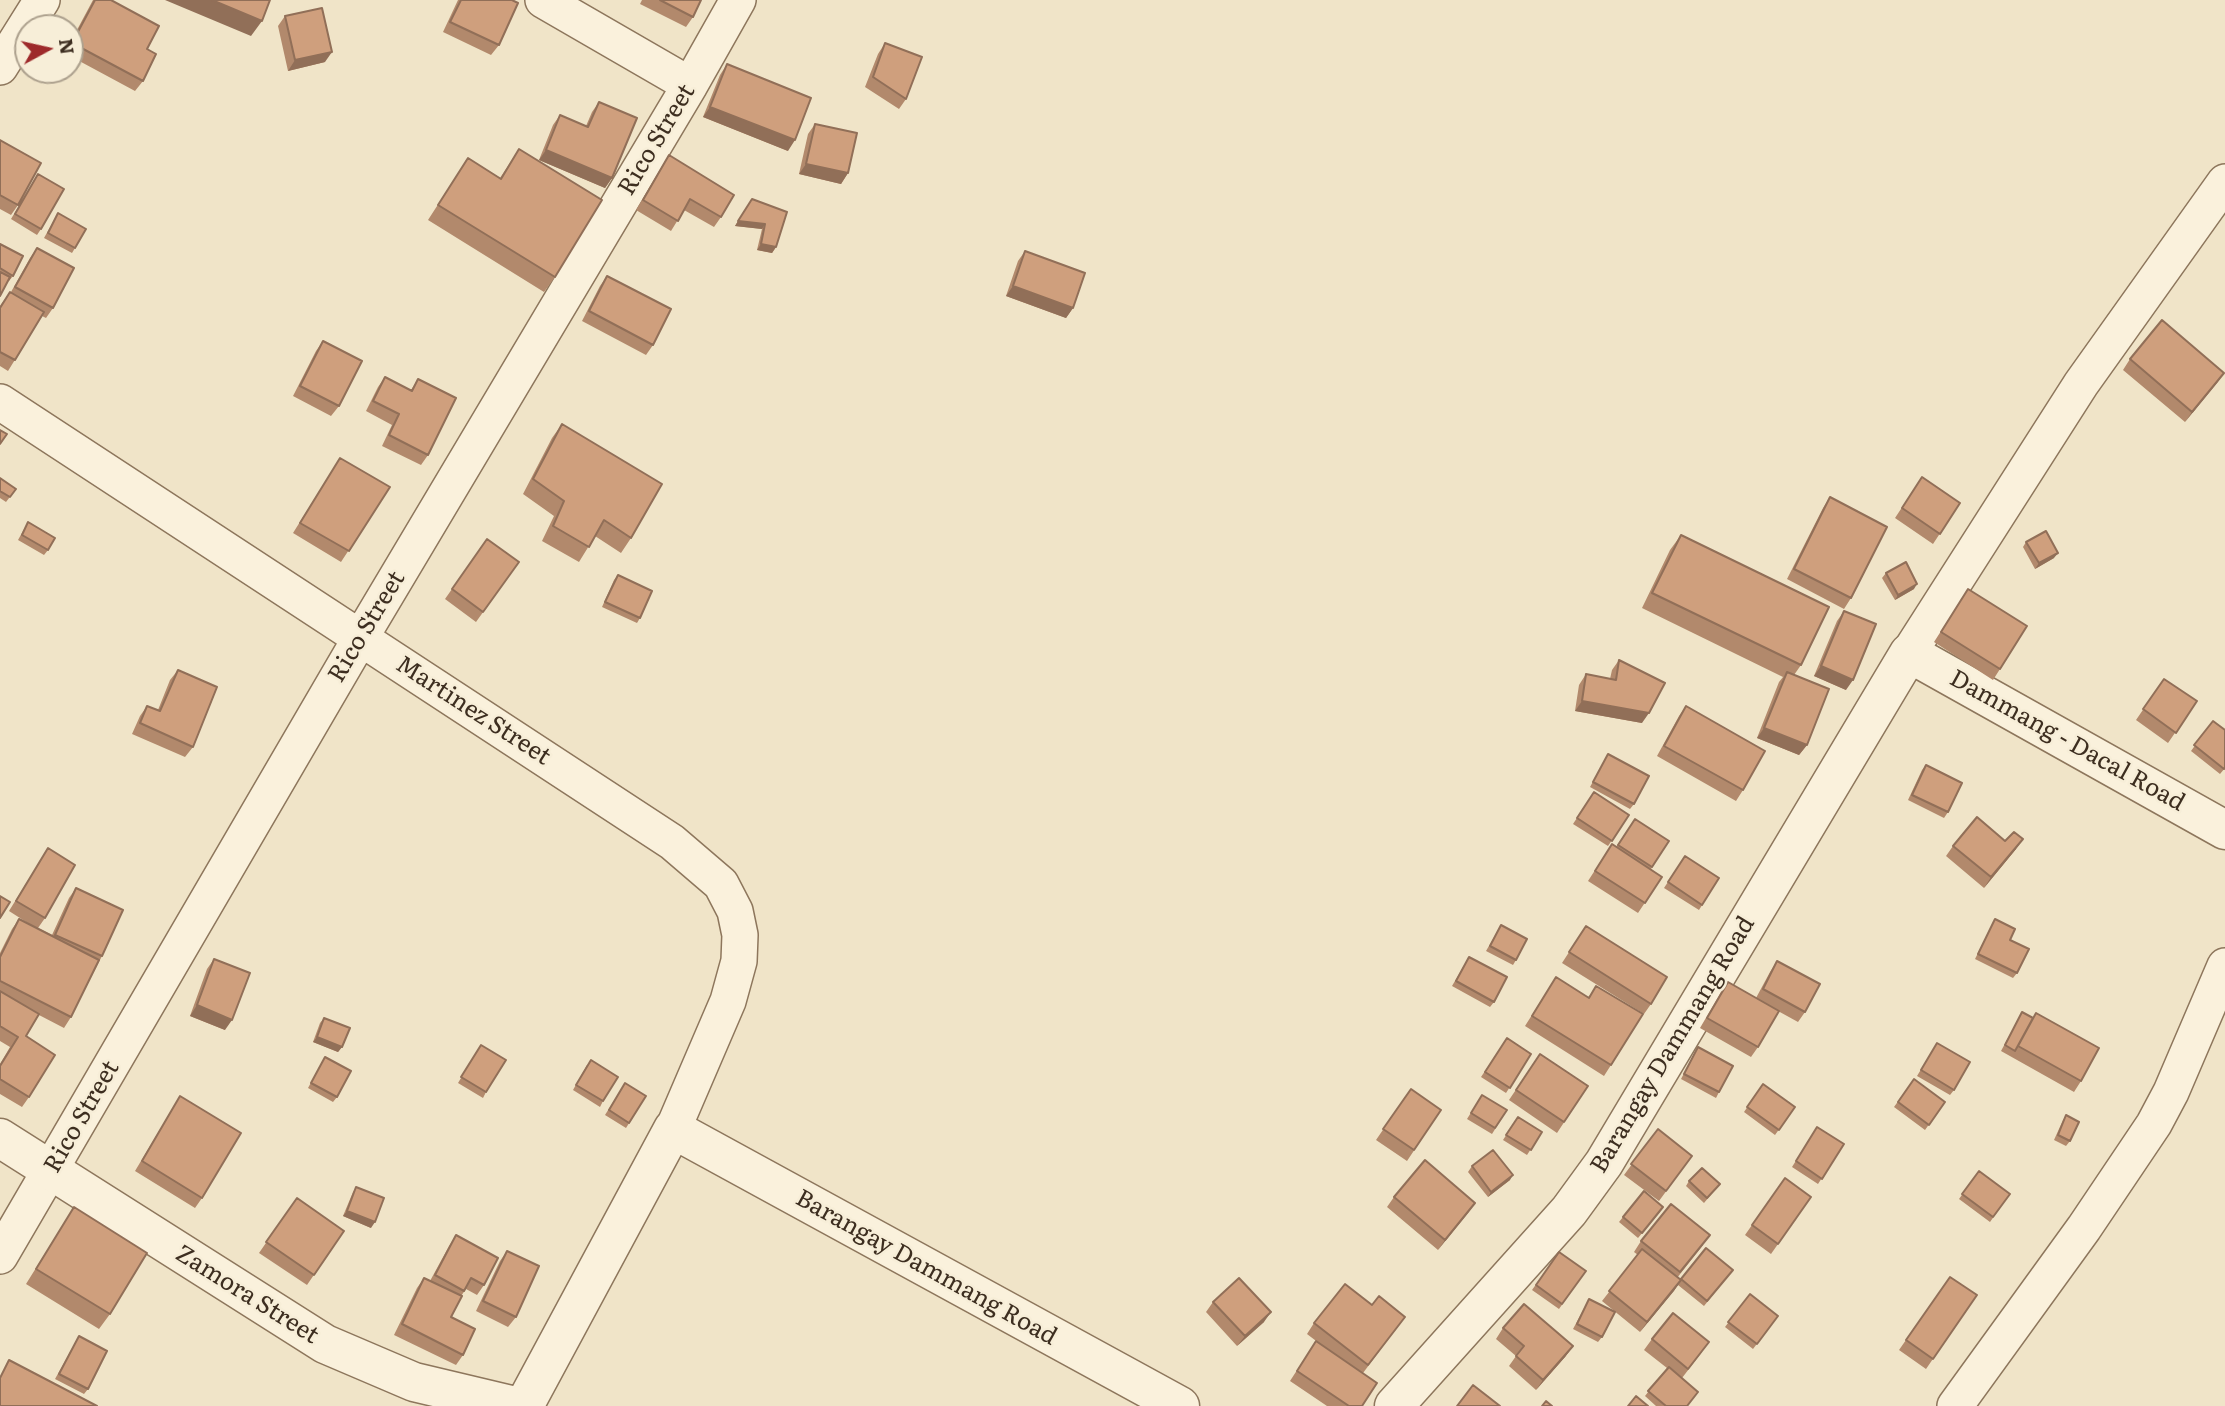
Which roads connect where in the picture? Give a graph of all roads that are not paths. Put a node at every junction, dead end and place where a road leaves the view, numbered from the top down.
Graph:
1 (42, 0) edge
2 (543, 0) edge
3 (737, 0) edge
4 (0, 67) edge
5 (690, 85) junction
6 (2225, 182) edge
7 (0, 402) edge
8 (361, 637) junction
9 (1909, 653) junction
10 (2225, 830) edge
11 (2225, 966) edge
12 (673, 1129) junction
13 (0, 1138) edge
14 (51, 1171) junction
15 (0, 1256) edge
16 (515, 1406) edge
17 (524, 1406) edge
18 (1180, 1406) edge
19 (1394, 1406) edge
20 (1955, 1406) edge

1 - 4 street
2 - 5 street
3 - 5 street, Rico Street
5 - 8 street, Rico Street
6 - 9 street
7 - 8 street, Martinez Street
8 - 12 street, Martinez Street
8 - 14 street, Rico Street
9 - 10 street, Dammang - Dacal Road
9 - 19 street, Barangay Dammang Road
11 - 20 street
12 - 17 street
12 - 18 street, Barangay Dammang Road
13 - 14 street, Zamora Street
14 - 15 street, Rico Street
14 - 16 street, Zamora Street

